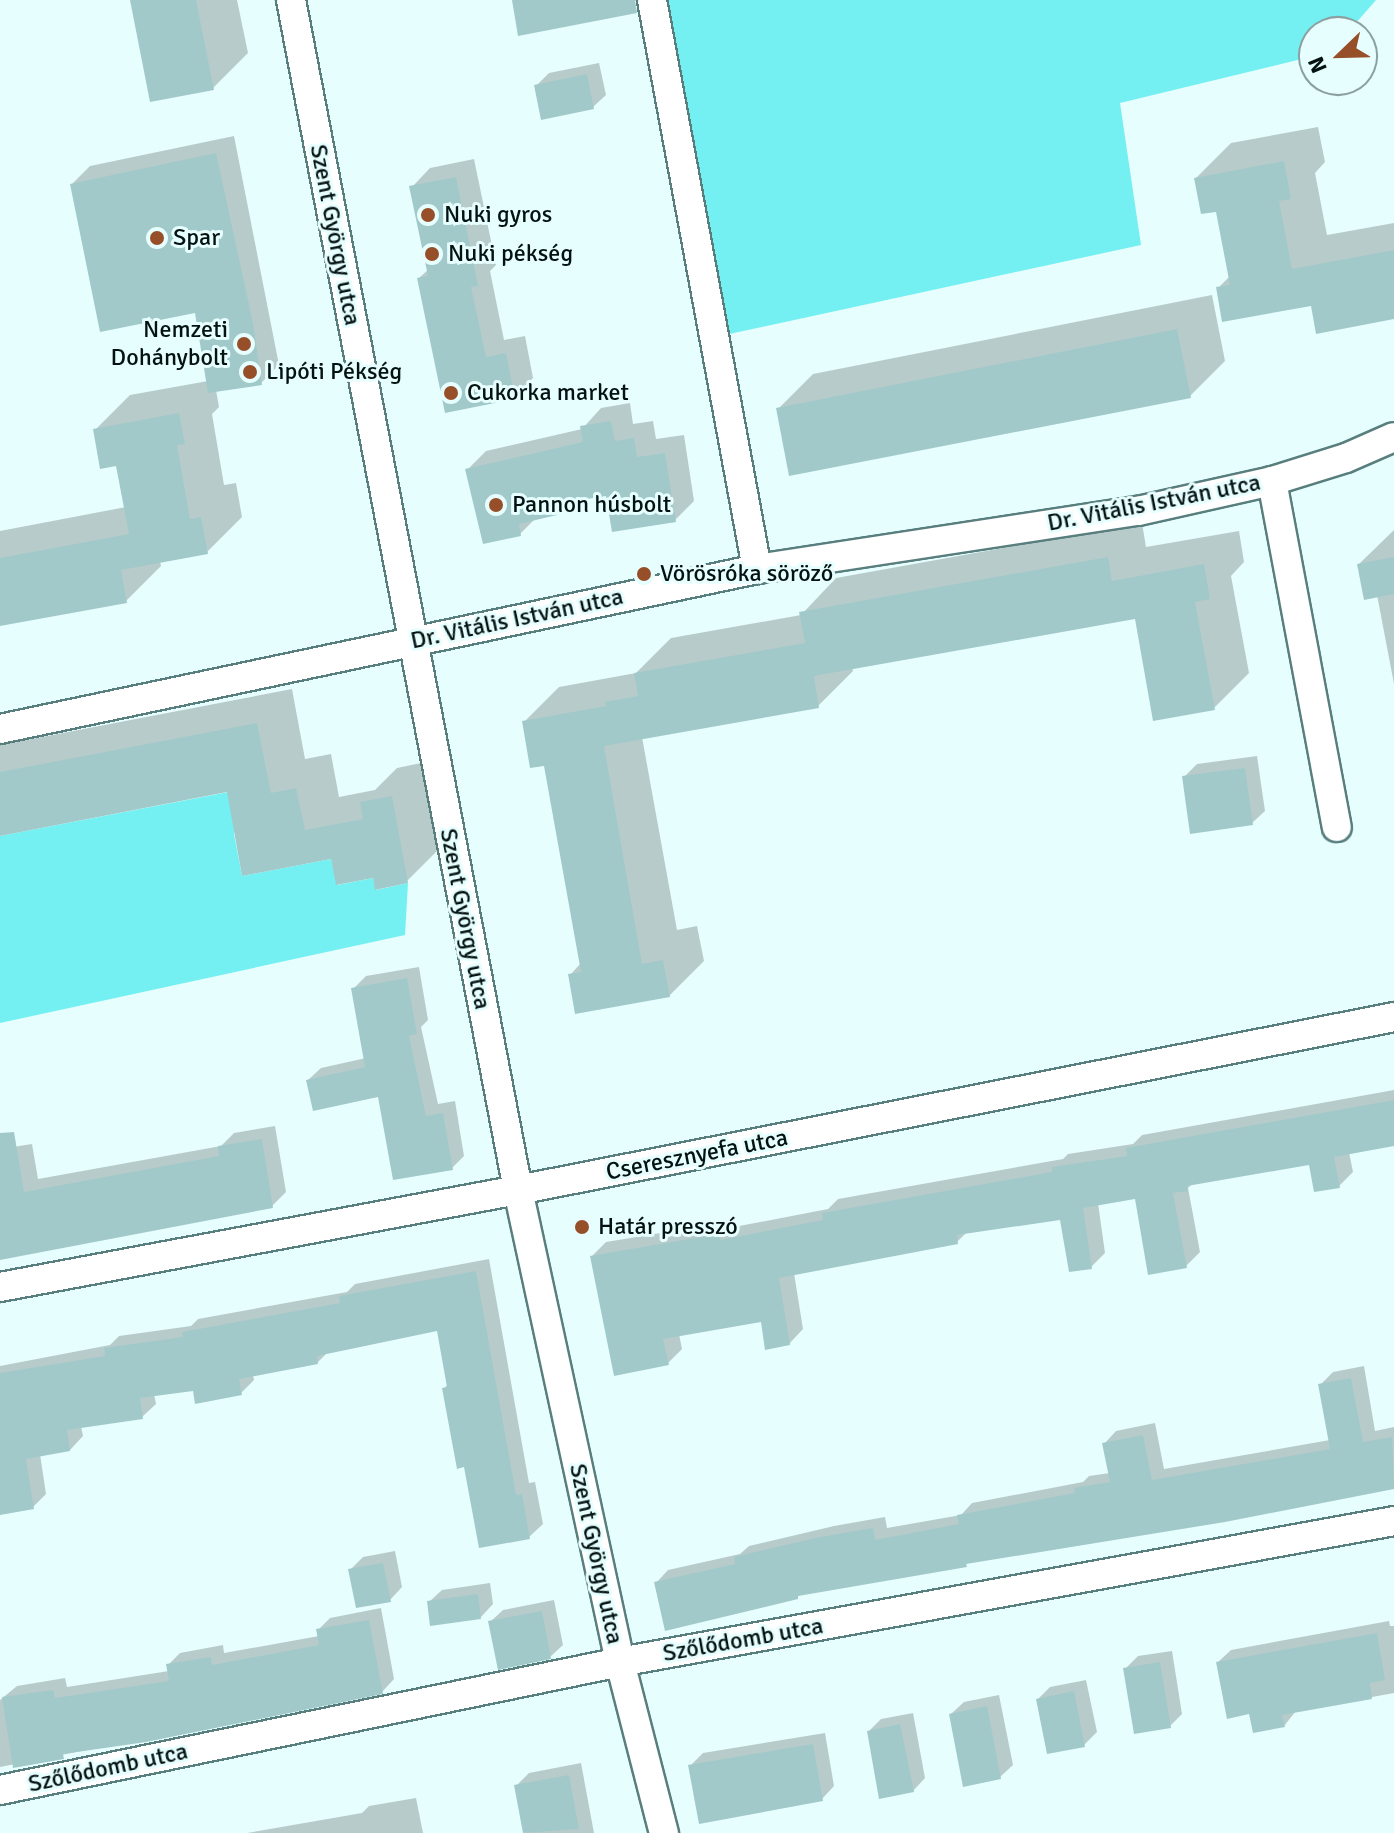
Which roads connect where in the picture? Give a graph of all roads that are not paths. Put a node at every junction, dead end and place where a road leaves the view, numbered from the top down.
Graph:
1 (291, 0) edge
2 (652, 0) edge
3 (1394, 437) edge
4 (1272, 481) junction
5 (757, 569) junction
6 (412, 641) junction
7 (0, 729) edge
8 (1337, 827) dead end
9 (1394, 1017) edge
10 (518, 1190) junction
11 (0, 1287) edge
12 (1394, 1521) edge
13 (620, 1662) junction
14 (0, 1790) edge
15 (664, 1833) edge

1 - 6 street, Szent György utca
2 - 5 street
3 - 4 street, Dr. Vitális István utca
4 - 5 street, Dr. Vitális István utca
4 - 8 street, Dr. Vitális István utca
5 - 6 street, Dr. Vitális István utca
6 - 7 street, Dr. Vitális István utca
6 - 10 street, Szent György utca
9 - 10 street, Cseresznyefa utca
10 - 11 street, Cseresznyefa utca
10 - 13 street, Szent György utca
12 - 13 street, Szőlődomb utca
13 - 14 street, Szőlődomb utca
13 - 15 street, Szent György utca

